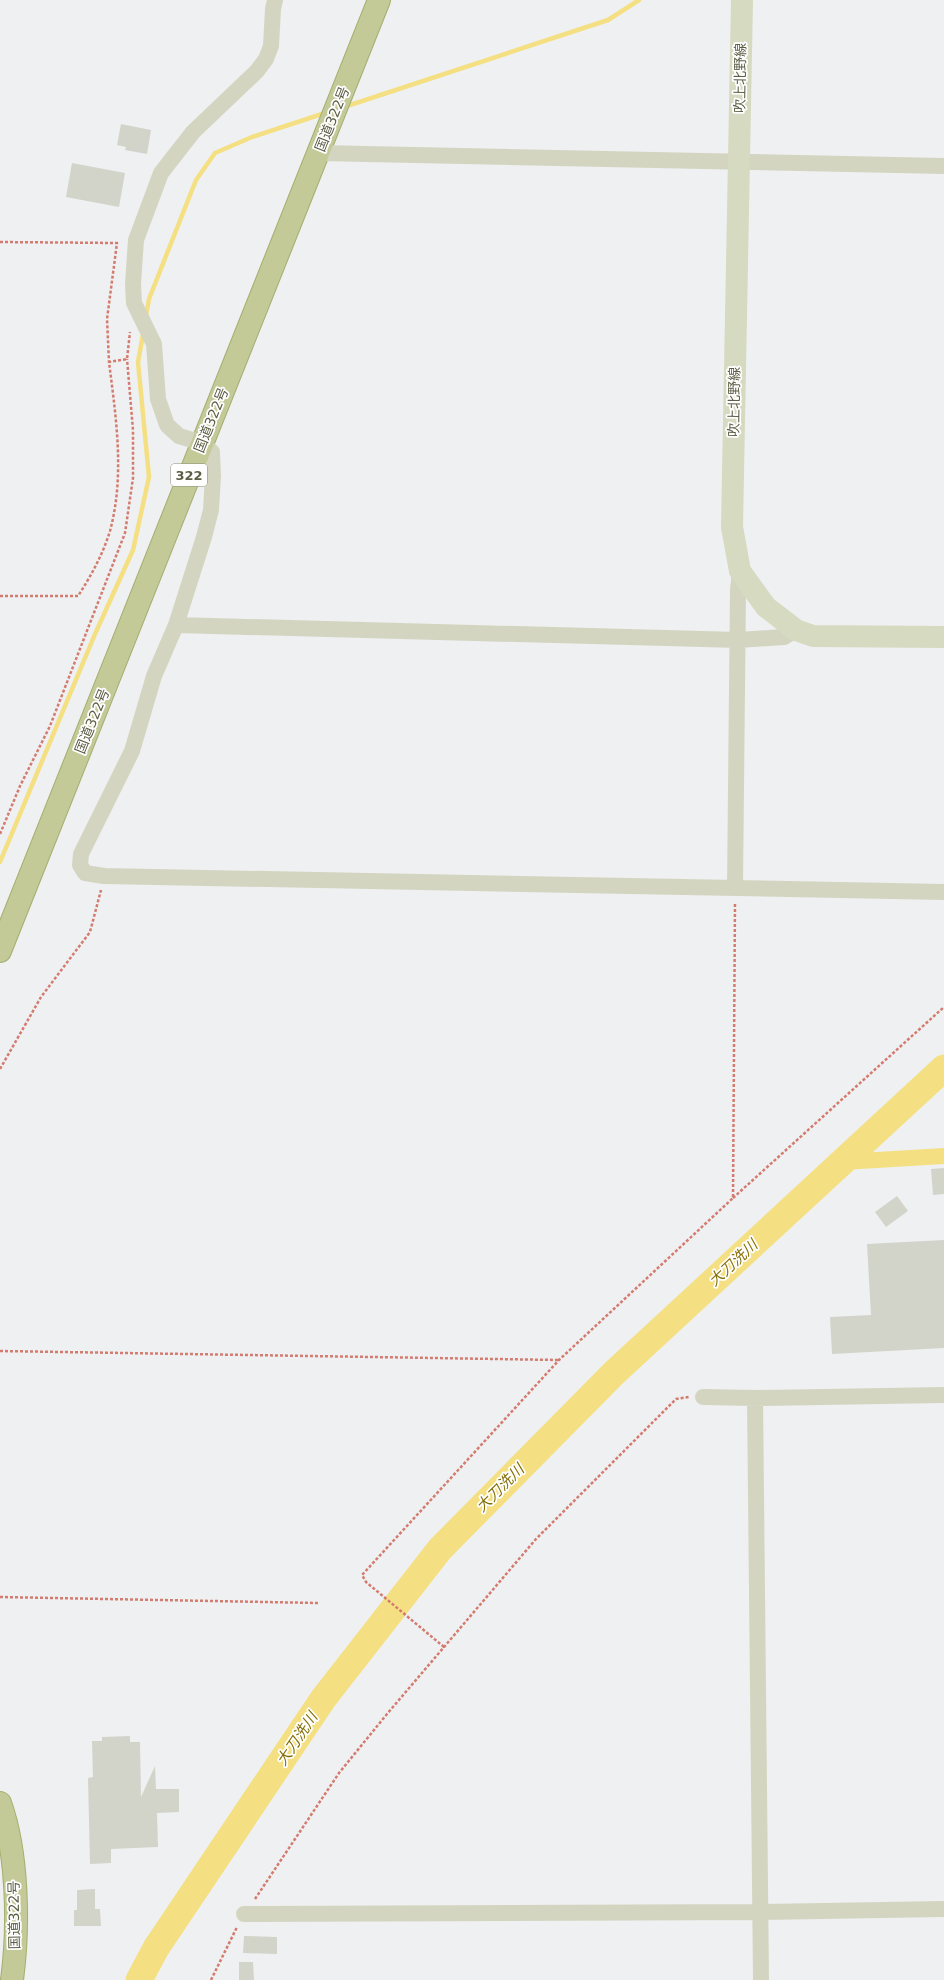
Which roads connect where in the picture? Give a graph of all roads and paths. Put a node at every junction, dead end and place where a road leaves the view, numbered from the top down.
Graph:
1 (275, 0) edge
2 (379, 0) edge
3 (742, 0) edge
4 (318, 153) junction
5 (739, 162) junction
6 (944, 166) edge
7 (0, 242) edge
8 (134, 303) junction
9 (127, 359) junction
10 (109, 362) junction
11 (202, 443) junction
12 (740, 571) junction
13 (0, 596) edge
14 (176, 625) junction
15 (796, 630) junction
16 (944, 637) edge
17 (739, 640) junction
18 (0, 834) edge
19 (104, 876) junction
20 (735, 888) junction
21 (944, 892) edge
22 (0, 951) edge
23 (944, 1006) edge
24 (0, 1069) edge
25 (733, 1198) junction
26 (0, 1351) edge
27 (559, 1360) junction
28 (944, 1395) edge
29 (703, 1397) joint
30 (755, 1398) junction
31 (0, 1597) edge
32 (318, 1603) dead end
33 (444, 1647) junction
34 (0, 1804) edge
35 (944, 1909) edge
36 (761, 1912) junction
37 (244, 1914) junction
38 (12, 1980) edge
39 (211, 1980) edge
40 (761, 1980) edge

1 - 8 street
2 - 4 highway, 国道322号 / 322
3 - 5 main road, 吹上北野線
4 - 5 street
4 - 11 highway, 国道322号 / 322
5 - 6 street
5 - 12 main road, 吹上北野線
7 - 10 path
8 - 9 path
8 - 11 street
9 - 10 path
9 - 18 path
10 - 13 path
11 - 14 street
11 - 22 highway, 国道322号 / 322
12 - 15 main road, 吹上北野線
12 - 17 street
14 - 17 street
14 - 19 street
15 - 16 main road, 吹上北野線
15 - 17 street
17 - 20 street
19 - 20 street
19 - 24 path
20 - 21 street
20 - 25 path
23 - 25 path
25 - 27 path
26 - 27 path
27 - 33 path
28 - 30 street
29 - 30 street
29 - 33 path
30 - 36 street
31 - 32 path
33 - 37 path
34 - 38 highway, 国道322号
35 - 36 street
36 - 37 street
36 - 40 street
37 - 39 path

